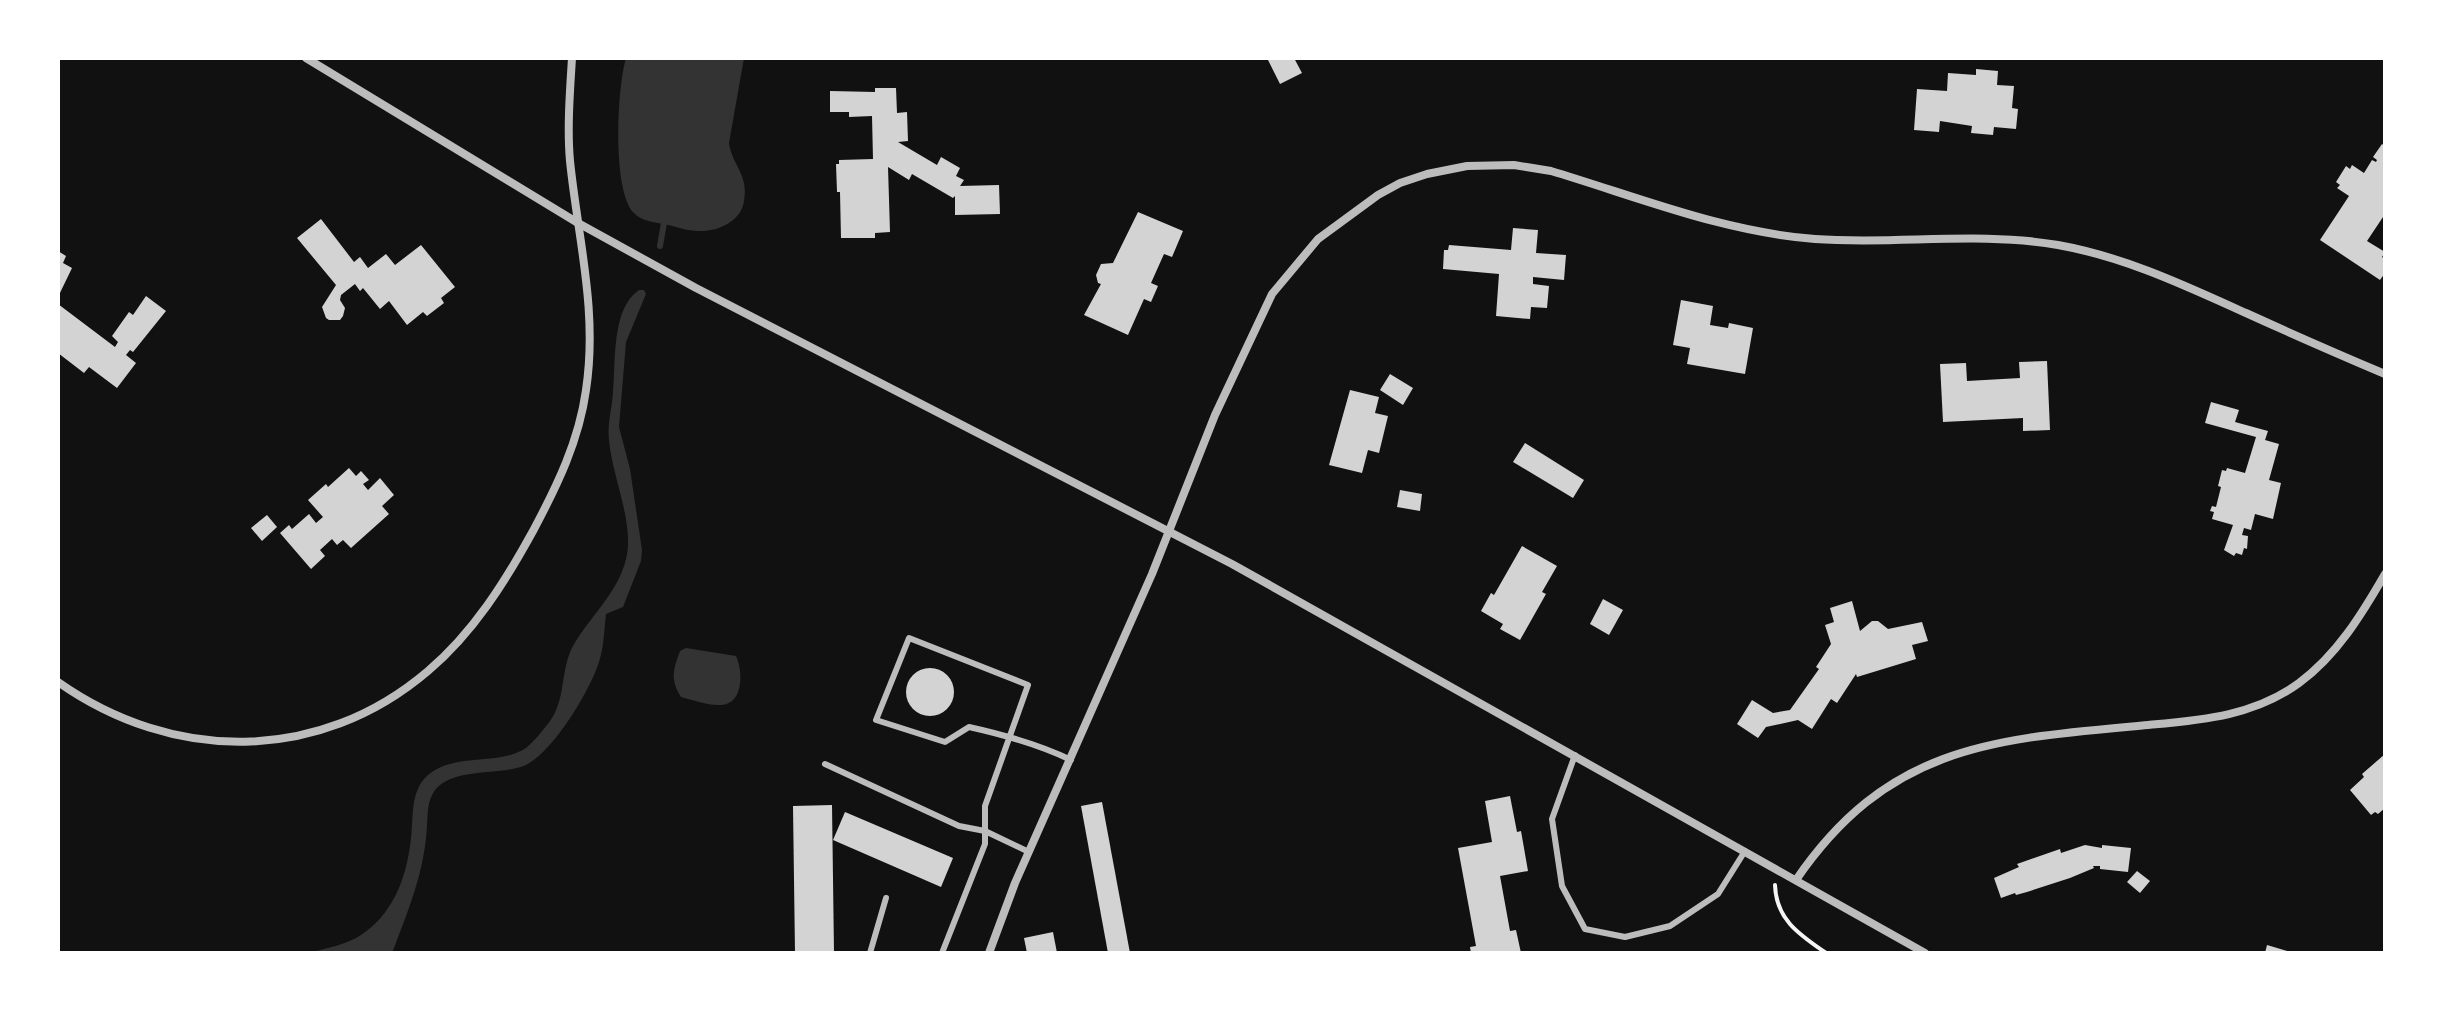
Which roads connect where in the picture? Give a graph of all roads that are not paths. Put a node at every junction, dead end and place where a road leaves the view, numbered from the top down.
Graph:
1 (306, 58) edge
2 (572, 58) edge
3 (578, 223) junction
4 (2385, 374) edge
5 (1170, 531) junction
6 (2385, 574) edge
7 (58, 682) edge
8 (1010, 736) junction
9 (1575, 755) junction
10 (1071, 760) junction
11 (825, 764) dead end
12 (985, 831) junction
13 (1745, 851) junction
14 (1029, 852) junction
15 (1796, 880) junction
16 (886, 898) dead end
17 (870, 953) edge
18 (942, 953) edge
19 (989, 953) edge
20 (1925, 953) edge

1 - 3 street
2 - 3 street
3 - 5 street
3 - 7 street
4 - 5 street
5 - 9 street
5 - 10 street
6 - 15 street
8 - 8 lane
8 - 10 lane
8 - 12 lane
9 - 13 street
9 - 13 lane
10 - 14 street
11 - 12 lane
12 - 14 lane
12 - 18 lane
13 - 15 street
14 - 19 street
15 - 20 street
16 - 17 lane

